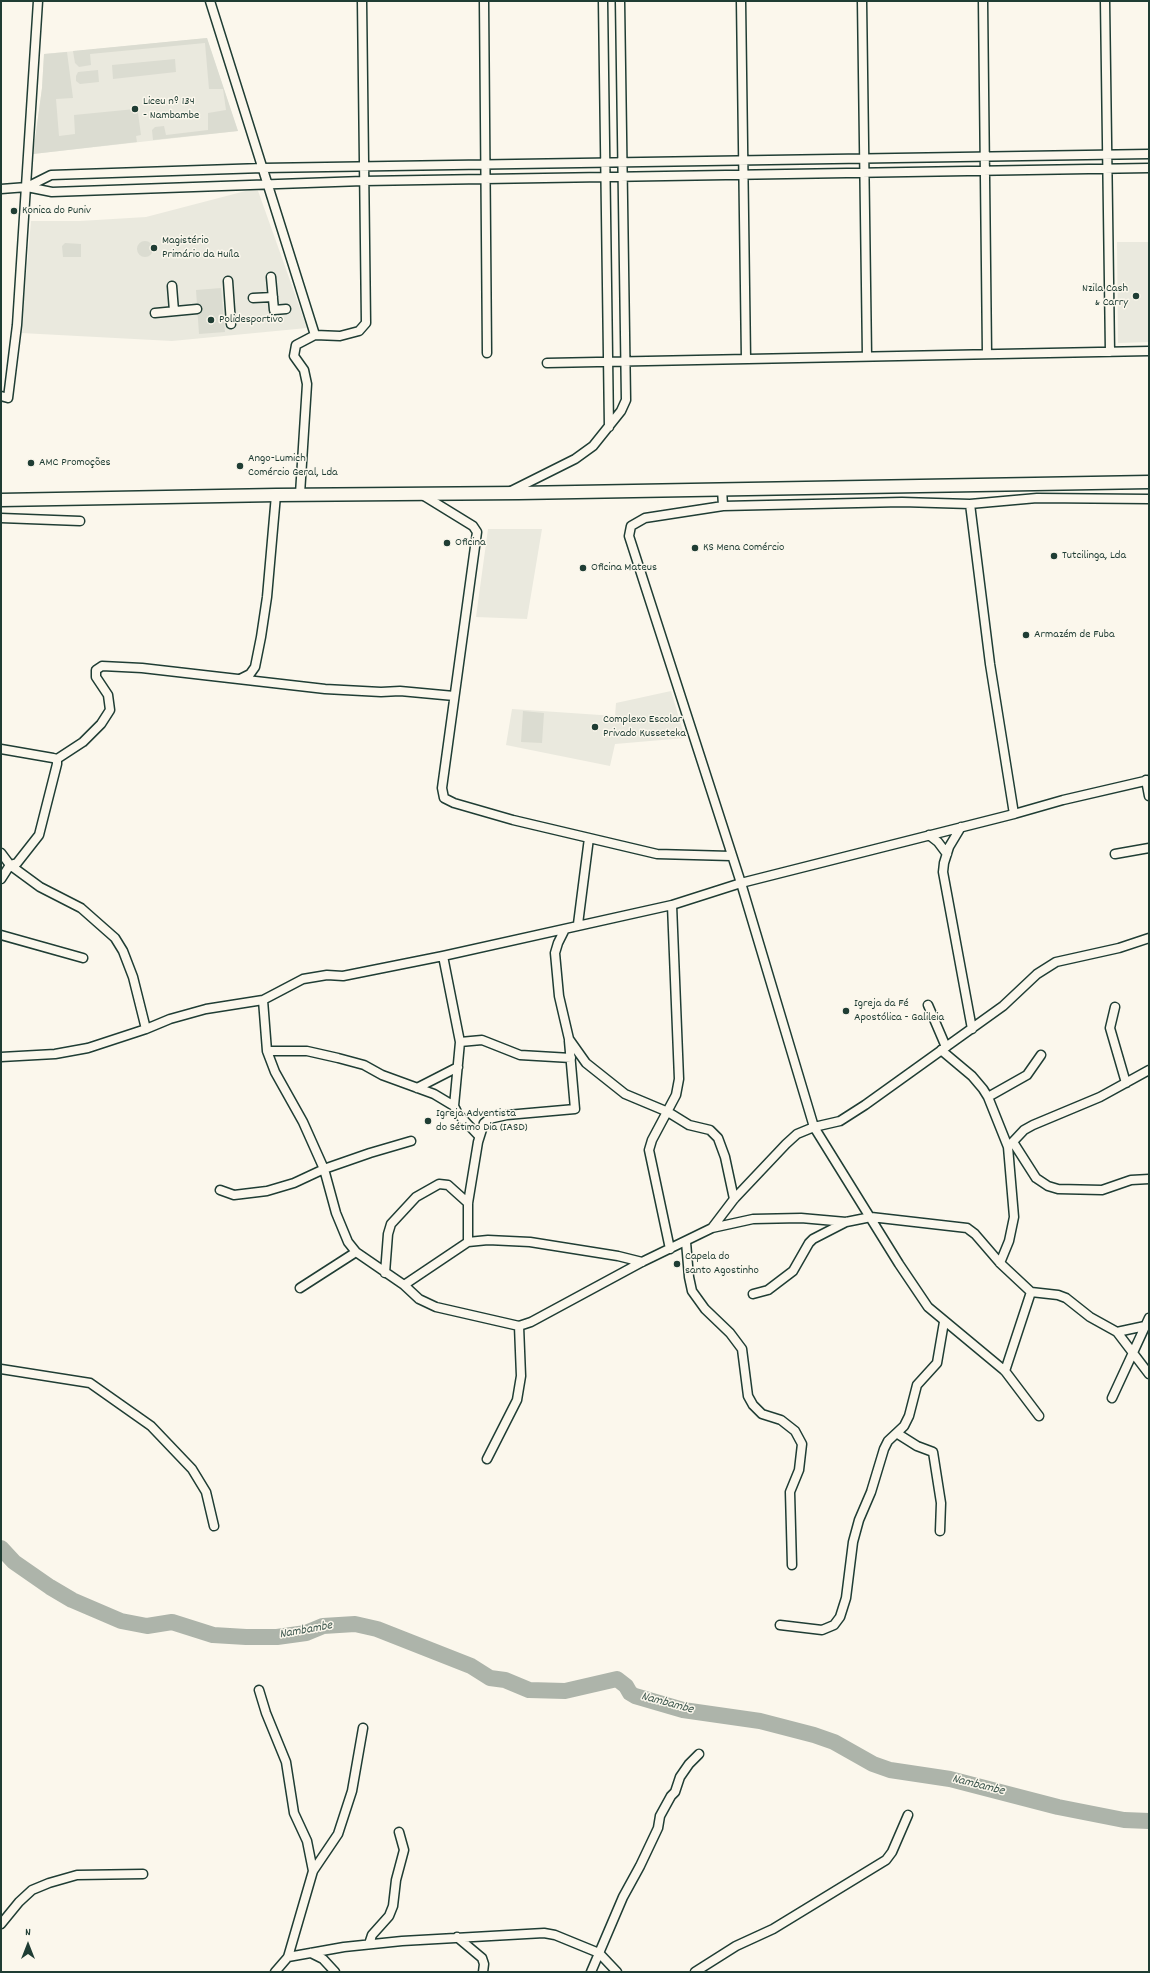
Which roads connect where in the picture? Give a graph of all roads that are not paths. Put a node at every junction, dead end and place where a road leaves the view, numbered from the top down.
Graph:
1 (38, 1) edge
2 (210, 1) edge
3 (362, 1) edge
4 (484, 1) edge
5 (603, 1) edge
6 (620, 1) edge
7 (741, 1) edge
8 (862, 1) edge
9 (983, 1) edge
10 (1105, 1) edge
11 (1149, 154) edge
12 (1107, 155) junction
13 (985, 157) junction
14 (864, 159) junction
15 (743, 160) junction
16 (605, 162) junction
17 (622, 162) junction
18 (485, 164) junction
19 (363, 166) junction
20 (263, 168) junction
21 (1149, 168) edge
22 (1108, 169) junction
23 (985, 171) junction
24 (864, 173) junction
25 (744, 175) junction
26 (606, 177) junction
27 (622, 177) junction
28 (485, 179) junction
29 (363, 181) junction
30 (268, 184) junction
31 (26, 186) junction
32 (1, 189) edge
33 (271, 277) dead end
34 (228, 281) dead end
35 (172, 286) dead end
36 (273, 297) junction
37 (253, 298) dead end
38 (197, 309) dead end
39 (286, 309) dead end
40 (174, 311) junction
41 (155, 313) dead end
42 (231, 324) dead end
43 (315, 335) junction
44 (1149, 351) edge
45 (1110, 352) junction
46 (487, 353) dead end
47 (987, 354) junction
48 (867, 356) junction
49 (746, 359) junction
50 (608, 361) junction
51 (625, 361) junction
52 (548, 363) dead end
53 (1, 396) edge
54 (609, 427) junction
55 (1149, 482) edge
56 (722, 489) junction
57 (420, 493) junction
58 (508, 493) junction
59 (276, 494) junction
60 (300, 494) junction
61 (1149, 499) edge
62 (1, 500) edge
63 (970, 504) junction
64 (723, 506) junction
65 (1, 518) edge
66 (80, 521) dead end
67 (239, 679) junction
68 (454, 696) junction
69 (1, 749) edge
70 (57, 760) junction
71 (1147, 780) edge
72 (1149, 796) edge
73 (1014, 814) junction
74 (961, 827) junction
75 (929, 835) junction
76 (589, 838) junction
77 (1149, 848) edge
78 (1, 853) edge
79 (947, 854) junction
80 (1115, 854) dead end
81 (731, 856) junction
82 (10, 865) junction
83 (1, 879) edge
84 (741, 883) junction
85 (672, 905) junction
86 (578, 924) junction
87 (565, 929) junction
88 (1, 935) edge
89 (1149, 938) edge
90 (443, 956) junction
91 (83, 958) dead end
92 (263, 1000) junction
93 (928, 1005) dead end
94 (1115, 1008) dead end
95 (146, 1029) junction
96 (972, 1029) junction
97 (569, 1039) junction
98 (460, 1042) junction
99 (943, 1049) junction
100 (267, 1051) junction
101 (1041, 1055) dead end
102 (1, 1057) edge
103 (571, 1058) junction
104 (458, 1067) junction
105 (1149, 1070) edge
106 (1126, 1083) junction
107 (417, 1088) junction
108 (988, 1097) junction
109 (454, 1106) junction
110 (668, 1112) junction
111 (814, 1127) junction
112 (479, 1136) junction
113 (410, 1142) dead end
114 (1010, 1145) junction
115 (324, 1169) junction
116 (1149, 1179) edge
117 (220, 1190) dead end
118 (734, 1199) junction
119 (468, 1203) junction
120 (871, 1217) junction
121 (846, 1222) junction
122 (712, 1228) junction
123 (468, 1242) junction
124 (686, 1242) junction
125 (670, 1249) junction
126 (356, 1252) junction
127 (642, 1262) junction
128 (1000, 1263) junction
129 (385, 1273) junction
130 (404, 1286) junction
131 (300, 1288) dead end
132 (1031, 1292) junction
133 (753, 1294) dead end
134 (944, 1322) junction
135 (1147, 1322) edge
136 (519, 1326) junction
137 (1117, 1332) junction
138 (1133, 1352) junction
139 (1, 1369) edge
140 (1005, 1371) junction
141 (1149, 1374) edge
142 (1112, 1398) dead end
143 (1039, 1416) dead end
144 (898, 1434) junction
145 (487, 1459) dead end
146 (214, 1526) dead end
147 (940, 1531) dead end
148 (792, 1565) dead end
149 (780, 1625) dead end
150 (259, 1690) dead end
151 (363, 1728) dead end
152 (699, 1754) dead end
153 (908, 1815) dead end
154 (399, 1832) dead end
155 (314, 1871) junction
156 (142, 1874) dead end
157 (1, 1924) edge
158 (457, 1937) junction
159 (369, 1944) junction
160 (311, 1953) junction
161 (599, 1953) junction
162 (288, 1958) junction
163 (275, 1972) edge
164 (335, 1972) edge
165 (483, 1972) edge
166 (591, 1972) edge
167 (617, 1972) edge
168 (695, 1972) edge

1 - 31 street
2 - 20 street
3 - 19 street
4 - 18 street
5 - 16 street
6 - 17 street
7 - 15 street
8 - 14 street
9 - 13 street
10 - 12 street
11 - 12 street
12 - 13 street
12 - 22 street
13 - 14 street
13 - 23 street
14 - 15 street
14 - 24 street
15 - 17 street
15 - 25 street
16 - 17 street
16 - 18 street
16 - 26 street
17 - 27 street
18 - 19 street
18 - 28 street
19 - 20 street
19 - 29 street
20 - 30 street
20 - 31 street
21 - 22 street
22 - 23 street
22 - 45 street
23 - 24 street
23 - 47 street
24 - 25 street
24 - 48 street
25 - 27 street
25 - 49 street
26 - 27 street
26 - 28 street
26 - 50 street
27 - 51 street
28 - 29 street
28 - 46 street
29 - 30 street
29 - 43 street
30 - 31 street
30 - 43 street
31 - 32 street
31 - 53 street
33 - 36 street
34 - 42 street
35 - 40 street
36 - 37 street
36 - 39 street
38 - 40 street
40 - 41 street
43 - 60 street
44 - 45 street
45 - 47 street
47 - 48 street
48 - 49 street
49 - 51 street
50 - 51 street
50 - 52 street
50 - 54 street
51 - 54 street
54 - 58 street
55 - 56 main road
56 - 58 main road
56 - 64 street
57 - 58 main road
57 - 60 main road
57 - 68 street
59 - 60 main road
59 - 62 main road
59 - 67 street
61 - 63 street
63 - 64 street
63 - 73 street
64 - 81 street
65 - 66 street
67 - 68 street
67 - 70 street
68 - 76 street
69 - 70 street
70 - 82 street
71 - 72 street
71 - 73 street
73 - 74 street
74 - 75 street
74 - 79 street
75 - 79 street
75 - 84 street
76 - 81 street
76 - 86 street
77 - 80 street
78 - 82 street
79 - 96 street
81 - 84 street
82 - 83 street
82 - 95 street
84 - 85 street
84 - 111 street
85 - 86 street
85 - 110 street
86 - 87 street
87 - 90 street
87 - 97 street
88 - 91 street
89 - 96 street
90 - 92 street
90 - 98 street
92 - 95 street
92 - 100 street
93 - 99 street
94 - 106 street
95 - 102 street
96 - 99 street
97 - 103 street
97 - 110 street
98 - 103 street
98 - 104 street
99 - 108 street
99 - 111 street
100 - 107 street
100 - 115 street
101 - 108 street
103 - 112 street
104 - 107 street
104 - 109 street
105 - 106 street
106 - 114 street
107 - 109 street
108 - 114 street
109 - 112 street
110 - 118 street
110 - 125 street
111 - 118 street
111 - 120 street
112 - 119 street
113 - 115 street
114 - 116 street
114 - 128 street
115 - 117 street
115 - 126 street
118 - 122 street
119 - 123 street
119 - 129 street
120 - 121 street
120 - 128 street
120 - 134 street
121 - 122 street
121 - 133 street
122 - 124 street
123 - 127 street
123 - 130 street
124 - 125 street
124 - 148 street
125 - 127 street
126 - 129 street
126 - 131 street
127 - 136 street
128 - 132 street
129 - 130 street
130 - 136 street
132 - 137 street
132 - 140 street
134 - 140 street
134 - 144 street
135 - 137 street
135 - 138 street
136 - 145 street
137 - 138 street
138 - 141 street
138 - 142 street
139 - 146 street
140 - 143 street
144 - 147 street
144 - 149 street
150 - 155 street
151 - 155 street
152 - 161 street
153 - 168 street
154 - 159 street
155 - 162 street
156 - 157 street
158 - 159 street
158 - 161 street
158 - 165 street
159 - 160 street
160 - 162 street
160 - 164 street
161 - 166 street
161 - 167 street
162 - 163 street

